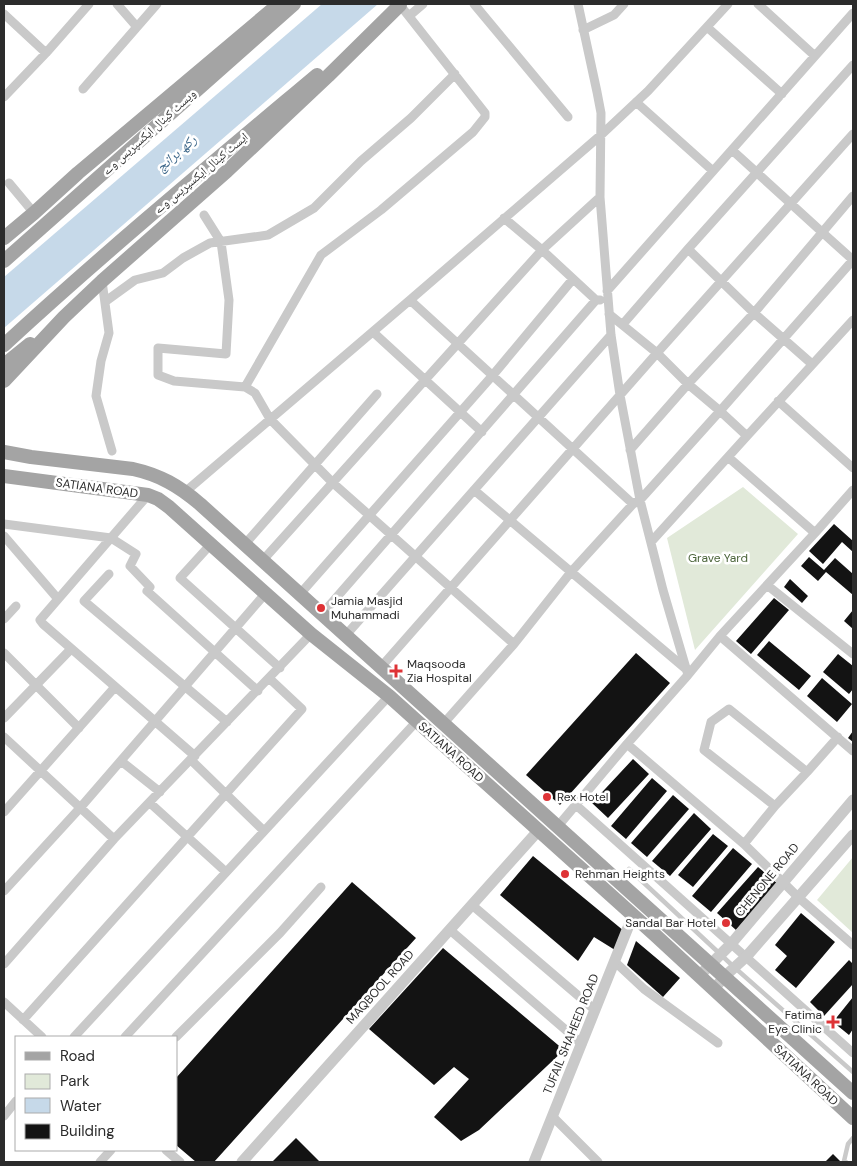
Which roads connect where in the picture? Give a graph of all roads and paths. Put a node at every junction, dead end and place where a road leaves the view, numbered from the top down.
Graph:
1 (89, 4) edge
2 (116, 4) edge
3 (157, 4) edge
4 (279, 4) edge
5 (294, 4) edge
6 (423, 4) edge
7 (474, 4) edge
8 (578, 4) edge
9 (624, 4) edge
10 (728, 4) edge
11 (758, 4) edge
12 (403, 8) edge
13 (853, 13) edge
14 (4, 14) edge
15 (707, 26) junction
16 (137, 27) junction
17 (583, 30) junction
18 (46, 53) junction
19 (815, 56) junction
20 (853, 65) edge
21 (455, 74) junction
22 (83, 89) dead end
23 (782, 94) junction
24 (4, 97) edge
25 (636, 102) junction
26 (568, 118) dead end
27 (853, 134) edge
28 (601, 135) junction
29 (732, 150) junction
30 (712, 171) junction
31 (757, 172) junction
32 (9, 183) dead end
33 (853, 196) edge
34 (600, 197) junction
35 (791, 203) junction
36 (34, 213) junction
37 (204, 214) dead end
38 (504, 218) junction
39 (823, 233) junction
40 (4, 238) edge
41 (221, 242) junction
42 (688, 249) junction
43 (542, 250) junction
44 (853, 260) edge
45 (4, 261) edge
46 (573, 279) junction
47 (102, 281) junction
48 (721, 282) junction
49 (608, 295) junction
50 (410, 300) junction
51 (596, 300) junction
52 (106, 301) junction
53 (754, 313) junction
54 (609, 314) junction
55 (64, 317) junction
56 (853, 320) edge
57 (623, 324) junction
58 (373, 332) junction
59 (611, 335) junction
60 (784, 339) junction
61 (4, 344) edge
62 (458, 344) junction
63 (658, 353) junction
64 (812, 364) junction
65 (4, 365) edge
66 (493, 375) junction
67 (425, 380) junction
68 (4, 381) edge
69 (688, 384) junction
70 (245, 386) junction
71 (376, 394) dead end
72 (514, 395) junction
73 (620, 395) junction
74 (778, 401) junction
75 (720, 411) junction
76 (461, 412) junction
77 (538, 417) junction
78 (270, 419) junction
79 (482, 432) junction
80 (747, 436) junction
81 (573, 449) junction
82 (630, 450) junction
83 (5, 451) edge
84 (112, 451) dead end
85 (728, 457) junction
86 (314, 464) junction
87 (103, 466) junction
88 (853, 468) edge
89 (4, 476) edge
90 (333, 483) junction
91 (101, 488) junction
92 (474, 490) junction
93 (853, 490) edge
94 (186, 492) junction
95 (148, 495) junction
96 (636, 502) junction
97 (370, 515) junction
98 (510, 521) junction
99 (4, 524) edge
100 (814, 533) junction
101 (391, 535) junction
102 (4, 536) edge
103 (111, 538) junction
104 (651, 542) junction
105 (211, 544) junction
106 (245, 544) junction
107 (415, 556) junction
108 (263, 560) junction
109 (571, 572) junction
110 (109, 574) dead end
111 (768, 585) junction
112 (451, 588) junction
113 (265, 594) junction
114 (300, 594) junction
115 (58, 599) junction
116 (16, 606) dead end
117 (322, 614) junction
118 (4, 619) edge
119 (236, 628) junction
120 (311, 634) junction
121 (346, 635) junction
122 (720, 636) junction
123 (514, 644) junction
124 (71, 649) junction
125 (215, 652) junction
126 (4, 653) edge
127 (853, 654) edge
128 (381, 667) junction
129 (280, 668) junction
130 (687, 672) junction
131 (270, 679) junction
132 (36, 685) junction
133 (115, 687) junction
134 (185, 687) junction
135 (258, 690) junction
136 (389, 696) junction
137 (4, 718) edge
138 (417, 721) junction
139 (155, 722) junction
140 (227, 722) junction
141 (444, 723) junction
142 (79, 728) junction
143 (4, 737) edge
144 (838, 737) junction
145 (627, 744) junction
146 (853, 751) edge
147 (193, 758) junction
148 (121, 761) junction
149 (40, 770) junction
150 (807, 772) junction
151 (160, 792) junction
152 (226, 794) junction
153 (853, 800) edge
154 (150, 803) junction
155 (576, 804) junction
156 (775, 806) junction
157 (80, 808) junction
158 (4, 812) edge
159 (558, 826) junction
160 (264, 831) junction
161 (538, 831) junction
162 (853, 835) edge
163 (188, 837) junction
164 (114, 840) junction
165 (744, 844) junction
166 (629, 869) dead end
167 (226, 872) junction
168 (784, 882) junction
169 (321, 887) dead end
170 (4, 891) edge
171 (799, 898) junction
172 (472, 905) junction
173 (633, 915) junction
174 (450, 930) junction
175 (731, 944) junction
176 (853, 946) edge
177 (721, 954) junction
178 (746, 956) junction
179 (614, 961) junction
180 (4, 964) edge
181 (711, 964) junction
182 (730, 972) junction
183 (699, 976) junction
184 (714, 989) junction
185 (4, 1002) edge
186 (596, 1010) junction
187 (23, 1020) junction
188 (41, 1036) edge
189 (75, 1036) edge
190 (126, 1036) edge
191 (177, 1036) edge
192 (718, 1043) dead end
193 (582, 1044) junction
194 (853, 1053) edge
195 (853, 1072) edge
196 (853, 1093) edge
197 (15, 1103) edge
198 (4, 1116) edge
199 (553, 1117) junction
200 (853, 1118) edge
201 (853, 1138) edge
202 (110, 1151) edge
203 (167, 1151) edge
204 (100, 1162) edge
205 (180, 1162) edge
206 (242, 1162) edge
207 (534, 1162) edge
208 (598, 1162) edge
209 (846, 1162) edge

1 - 18 street
2 - 16 street
3 - 16 street
4 - 36 main road
5 - 45 main road, ویسٹ کینال ایکسپریس وے
6 - 12 street
7 - 26 street
8 - 17 street
9 - 17 street
10 - 15 street
11 - 19 street
12 - 21 street
12 - 47 main road
12 - 61 main road, ایسٹ کینال ایکسپریس وے
13 - 19 street
14 - 18 street
15 - 23 street
15 - 25 street
16 - 22 street
17 - 28 street
18 - 24 street
19 - 23 street
20 - 31 street
21 - 41 street
21 - 70 street
23 - 29 street
25 - 28 street
25 - 30 street
27 - 35 street
28 - 34 street
28 - 38 street
29 - 30 street
29 - 31 street
30 - 49 street
31 - 35 street
31 - 42 street
32 - 36 street
33 - 39 street
34 - 43 street
34 - 49 street
35 - 39 street
35 - 48 street
36 - 40 main road
37 - 41 street
38 - 43 street
38 - 50 street
39 - 44 street
39 - 53 street
41 - 52 street
41 - 70 street
42 - 48 street
42 - 57 street
43 - 46 street
43 - 62 street
44 - 60 street
46 - 51 street
46 - 66 street
47 - 52 street
47 - 55 main road
48 - 53 street
48 - 63 street
49 - 51 street
49 - 54 street
50 - 58 street
50 - 62 street
51 - 72 street
52 - 84 street
53 - 60 street
53 - 69 street
54 - 57 street
54 - 59 street
55 - 65 main road
55 - 68 main road
56 - 64 street
57 - 63 street
58 - 67 street
58 - 78 street
59 - 73 street
59 - 77 street
60 - 64 street
60 - 75 street
62 - 66 street
62 - 67 street
63 - 69 street
63 - 73 street
64 - 74 street
66 - 72 street
66 - 76 street
67 - 76 street
67 - 90 street
69 - 75 street
69 - 82 street
70 - 78 street
71 - 86 street
72 - 77 street
72 - 79 street
73 - 81 street
73 - 82 street
74 - 80 street
74 - 88 street
75 - 80 street
75 - 96 street
76 - 79 street
76 - 97 street
77 - 81 street
77 - 92 street
78 - 86 street
78 - 94 street
79 - 101 street
80 - 85 street
81 - 96 street
81 - 98 street
82 - 96 street
83 - 87 main road, SATIANA ROAD
85 - 100 street
85 - 104 street
86 - 90 street
86 - 106 street
87 - 91 main road
87 - 94 main road, SATIANA ROAD
89 - 91 main road, SATIANA ROAD
90 - 97 street
90 - 108 street
91 - 95 main road, SATIANA ROAD
92 - 98 street
92 - 107 street
93 - 100 street
94 - 106 main road, SATIANA ROAD
95 - 103 street
95 - 105 main road, SATIANA ROAD
96 - 104 street
96 - 109 street
97 - 101 street
97 - 114 street
98 - 109 street
98 - 112 street
99 - 103 street
100 - 111 street
101 - 107 street
101 - 117 street
102 - 115 street
103 - 115 street
103 - 125 street
104 - 130 street
105 - 113 main road, SATIANA ROAD
105 - 119 street
106 - 108 main road, SATIANA ROAD
107 - 112 street
107 - 121 street
108 - 114 main road, SATIANA ROAD
109 - 123 street
109 - 130 street
110 - 134 street
111 - 122 street
111 - 127 street
112 - 123 street
112 - 128 street
113 - 119 street
113 - 120 main road, SATIANA ROAD
114 - 117 main road, SATIANA ROAD
115 - 124 street
116 - 118 street
117 - 121 main road, SATIANA ROAD
119 - 125 street
119 - 129 street
120 - 129 street
120 - 136 main road, SATIANA ROAD
121 - 128 main road, SATIANA ROAD
122 - 130 street
122 - 144 street
123 - 141 street
124 - 132 street
124 - 133 street
125 - 134 street
125 - 135 street
126 - 132 street
128 - 141 main road, SATIANA ROAD
129 - 131 street
130 - 145 street
131 - 135 street
131 - 152 street
132 - 137 street
132 - 142 street
133 - 139 street
133 - 142 street
134 - 139 street
134 - 140 street
135 - 140 street
136 - 138 main road, SATIANA ROAD
136 - 160 street
138 - 161 main road, SATIANA ROAD
138 - 190 street
139 - 147 street
139 - 148 street
140 - 147 street
141 - 159 main road, SATIANA ROAD
142 - 149 street
143 - 149 street
144 - 146 street
144 - 150 street
145 - 155 street
145 - 165 street
147 - 151 street
147 - 152 street
148 - 151 street
148 - 157 street
149 - 157 street
149 - 158 street
150 - 156 street
150 - 156 street
151 - 154 street
152 - 160 street
152 - 163 street
153 - 168 street, CHENONE ROAD
154 - 163 street
154 - 164 street
155 - 159 street
155 - 175 street
156 - 165 street
157 - 164 street
157 - 170 street
159 - 181 main road, SATIANA ROAD
160 - 167 street
161 - 172 street, MAQBOOL ROAD
161 - 173 main road, SATIANA ROAD
162 - 171 street
163 - 167 street
163 - 187 street
164 - 180 street
165 - 168 street
166 - 177 lane
167 - 189 street
168 - 171 street
168 - 175 street, CHENONE ROAD
169 - 191 street
171 - 176 street
171 - 178 street
172 - 174 street, MAQBOOL ROAD
172 - 186 street
173 - 179 street, TUFAIL SHAHEED ROAD
173 - 183 main road, SATIANA ROAD
174 - 193 street
174 - 206 street, MAQBOOL ROAD
175 - 177 street, CHENONE ROAD
175 - 178 street
177 - 181 street, CHENONE ROAD
177 - 182 lane
178 - 182 street
178 - 194 street
179 - 186 street, TUFAIL SHAHEED ROAD
179 - 192 street
181 - 182 main road, SATIANA ROAD
181 - 183 street, CHENONE ROAD
182 - 184 street
182 - 195 lane
182 - 196 main road, SATIANA ROAD
183 - 184 main road, SATIANA ROAD
184 - 200 main road, SATIANA ROAD
185 - 187 street
186 - 193 street, TUFAIL SHAHEED ROAD
187 - 188 street
193 - 199 street, TUFAIL SHAHEED ROAD
197 - 198 street
199 - 207 street, TUFAIL SHAHEED ROAD
199 - 208 street
201 - 209 lane
202 - 204 street
203 - 205 street

